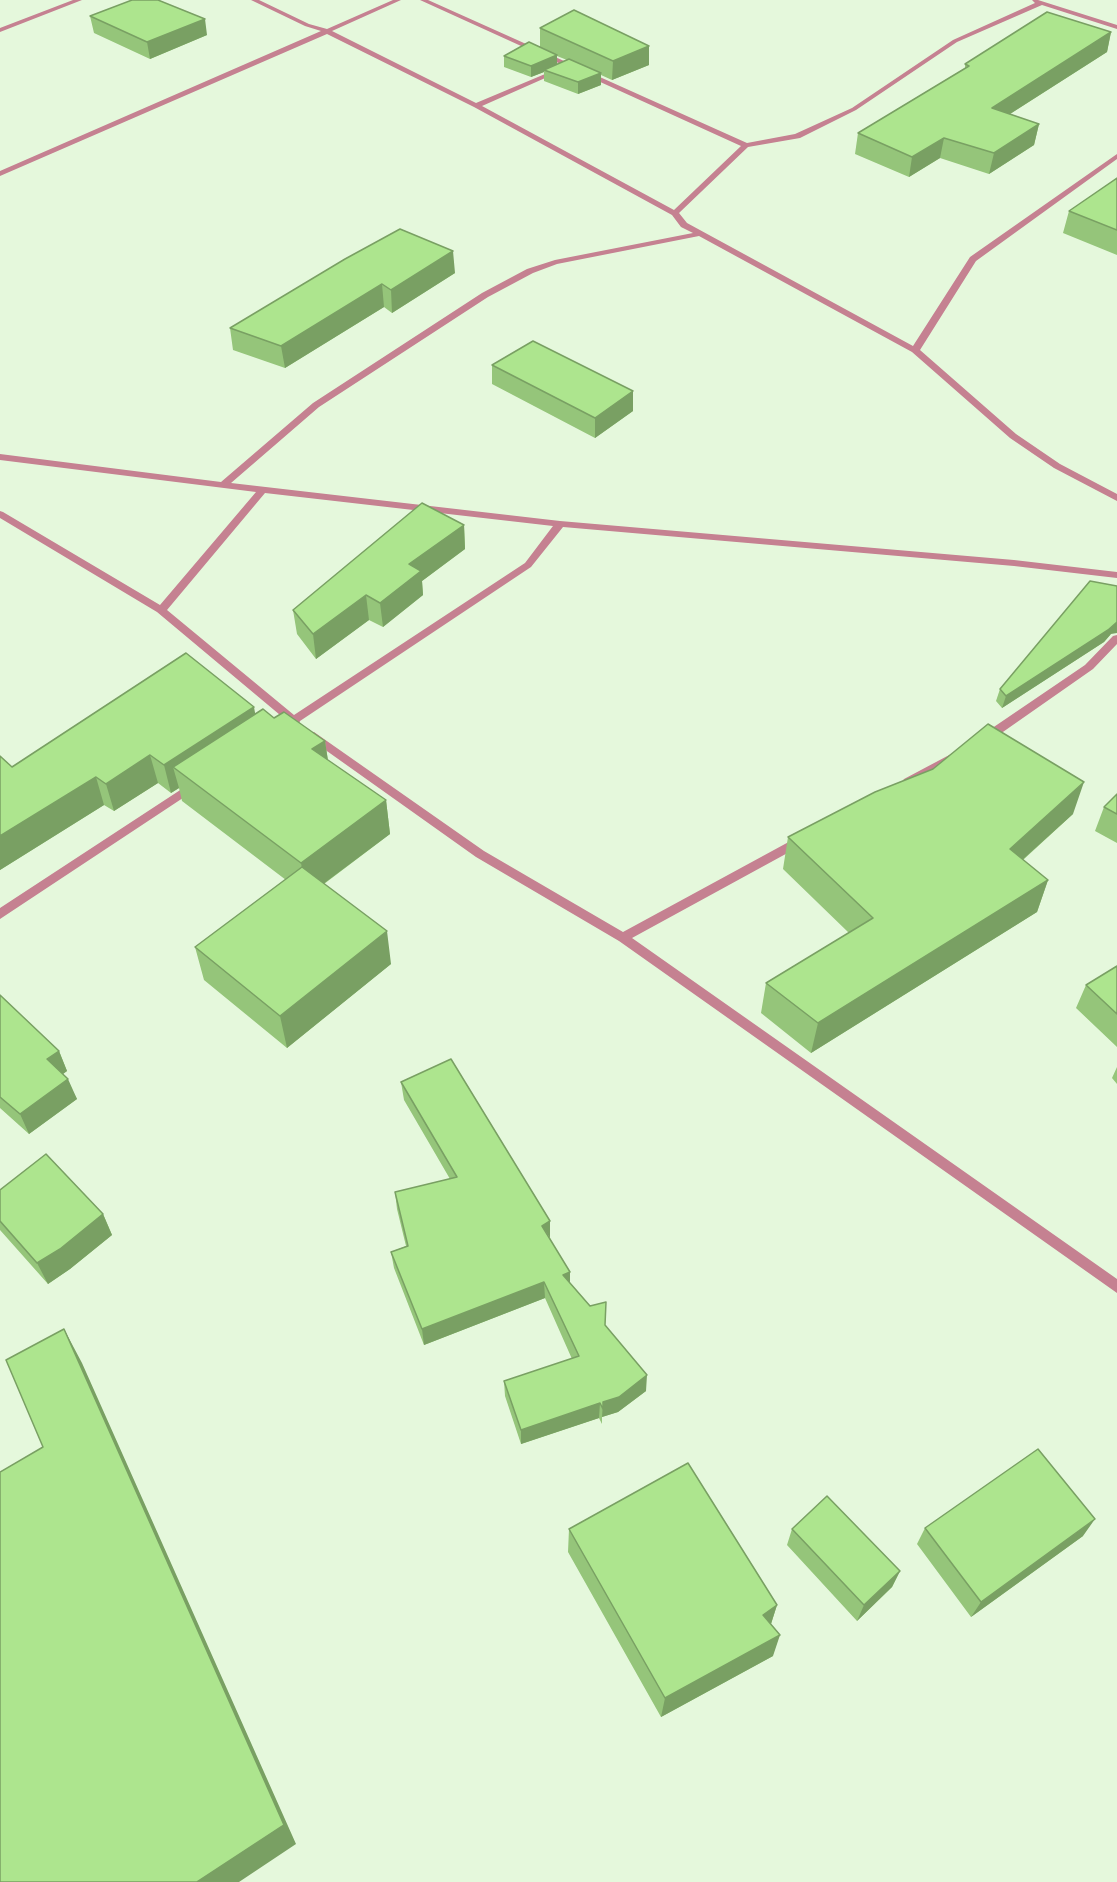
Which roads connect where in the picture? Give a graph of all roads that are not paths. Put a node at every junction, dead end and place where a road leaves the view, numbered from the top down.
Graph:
1 (79, 0) edge
2 (254, 0) edge
3 (398, 0) edge
4 (423, 0) edge
5 (1031, 0) edge
6 (1041, 3) junction
7 (1117, 27) edge
8 (0, 30) edge
9 (327, 31) junction
10 (568, 66) junction
11 (476, 106) junction
12 (746, 145) junction
13 (1117, 156) edge
14 (0, 174) edge
15 (675, 213) junction
16 (698, 234) junction
17 (915, 350) junction
18 (0, 457) edge
19 (223, 485) junction
20 (263, 490) junction
21 (1117, 498) edge
22 (0, 514) edge
23 (560, 524) junction
24 (1117, 575) edge
25 (161, 610) junction
26 (1117, 638) edge
27 (288, 723) junction
28 (979, 742) edge
29 (958, 754) edge
30 (205, 778) edge
31 (895, 788) edge
32 (812, 835) edge
33 (0, 914) edge
34 (623, 939) junction
35 (1117, 1287) edge

1 - 8 street
2 - 9 street
3 - 9 street
4 - 10 street
5 - 6 street
6 - 7 street
6 - 12 street
9 - 11 street
9 - 14 street
10 - 11 street
10 - 12 street
11 - 15 street
12 - 15 street
13 - 17 street
15 - 16 street
16 - 17 street
16 - 19 street
17 - 21 street
18 - 19 street
19 - 20 street
20 - 23 street
20 - 25 street
22 - 25 street
23 - 24 street
23 - 27 street
25 - 27 street
26 - 28 street
27 - 34 street
29 - 31 street
30 - 33 street
32 - 34 street
34 - 35 street

